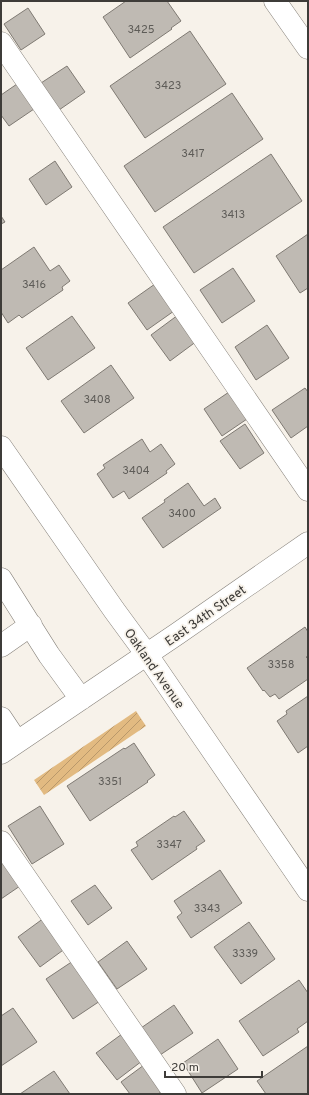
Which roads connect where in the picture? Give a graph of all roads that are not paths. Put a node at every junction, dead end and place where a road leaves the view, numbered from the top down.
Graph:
1 (276, 1) edge
2 (1, 43) edge
3 (308, 48) edge
4 (1, 446) edge
5 (308, 490) edge
6 (308, 543) edge
7 (1, 579) edge
8 (31, 625) junction
9 (1, 646) edge
10 (147, 655) junction
11 (81, 699) junction
12 (1, 718) edge
13 (9, 748) edge
14 (1, 842) edge
15 (308, 890) edge
16 (175, 1094) edge

1 - 3 street
2 - 5 street
4 - 10 street, Oakland Avenue
6 - 10 street, East 34th Street
7 - 8 street
8 - 9 street
8 - 11 street
10 - 11 street, East 34th Street
10 - 15 street, Oakland Avenue
11 - 13 street, East 34th Street
12 - 13 street
14 - 16 street

